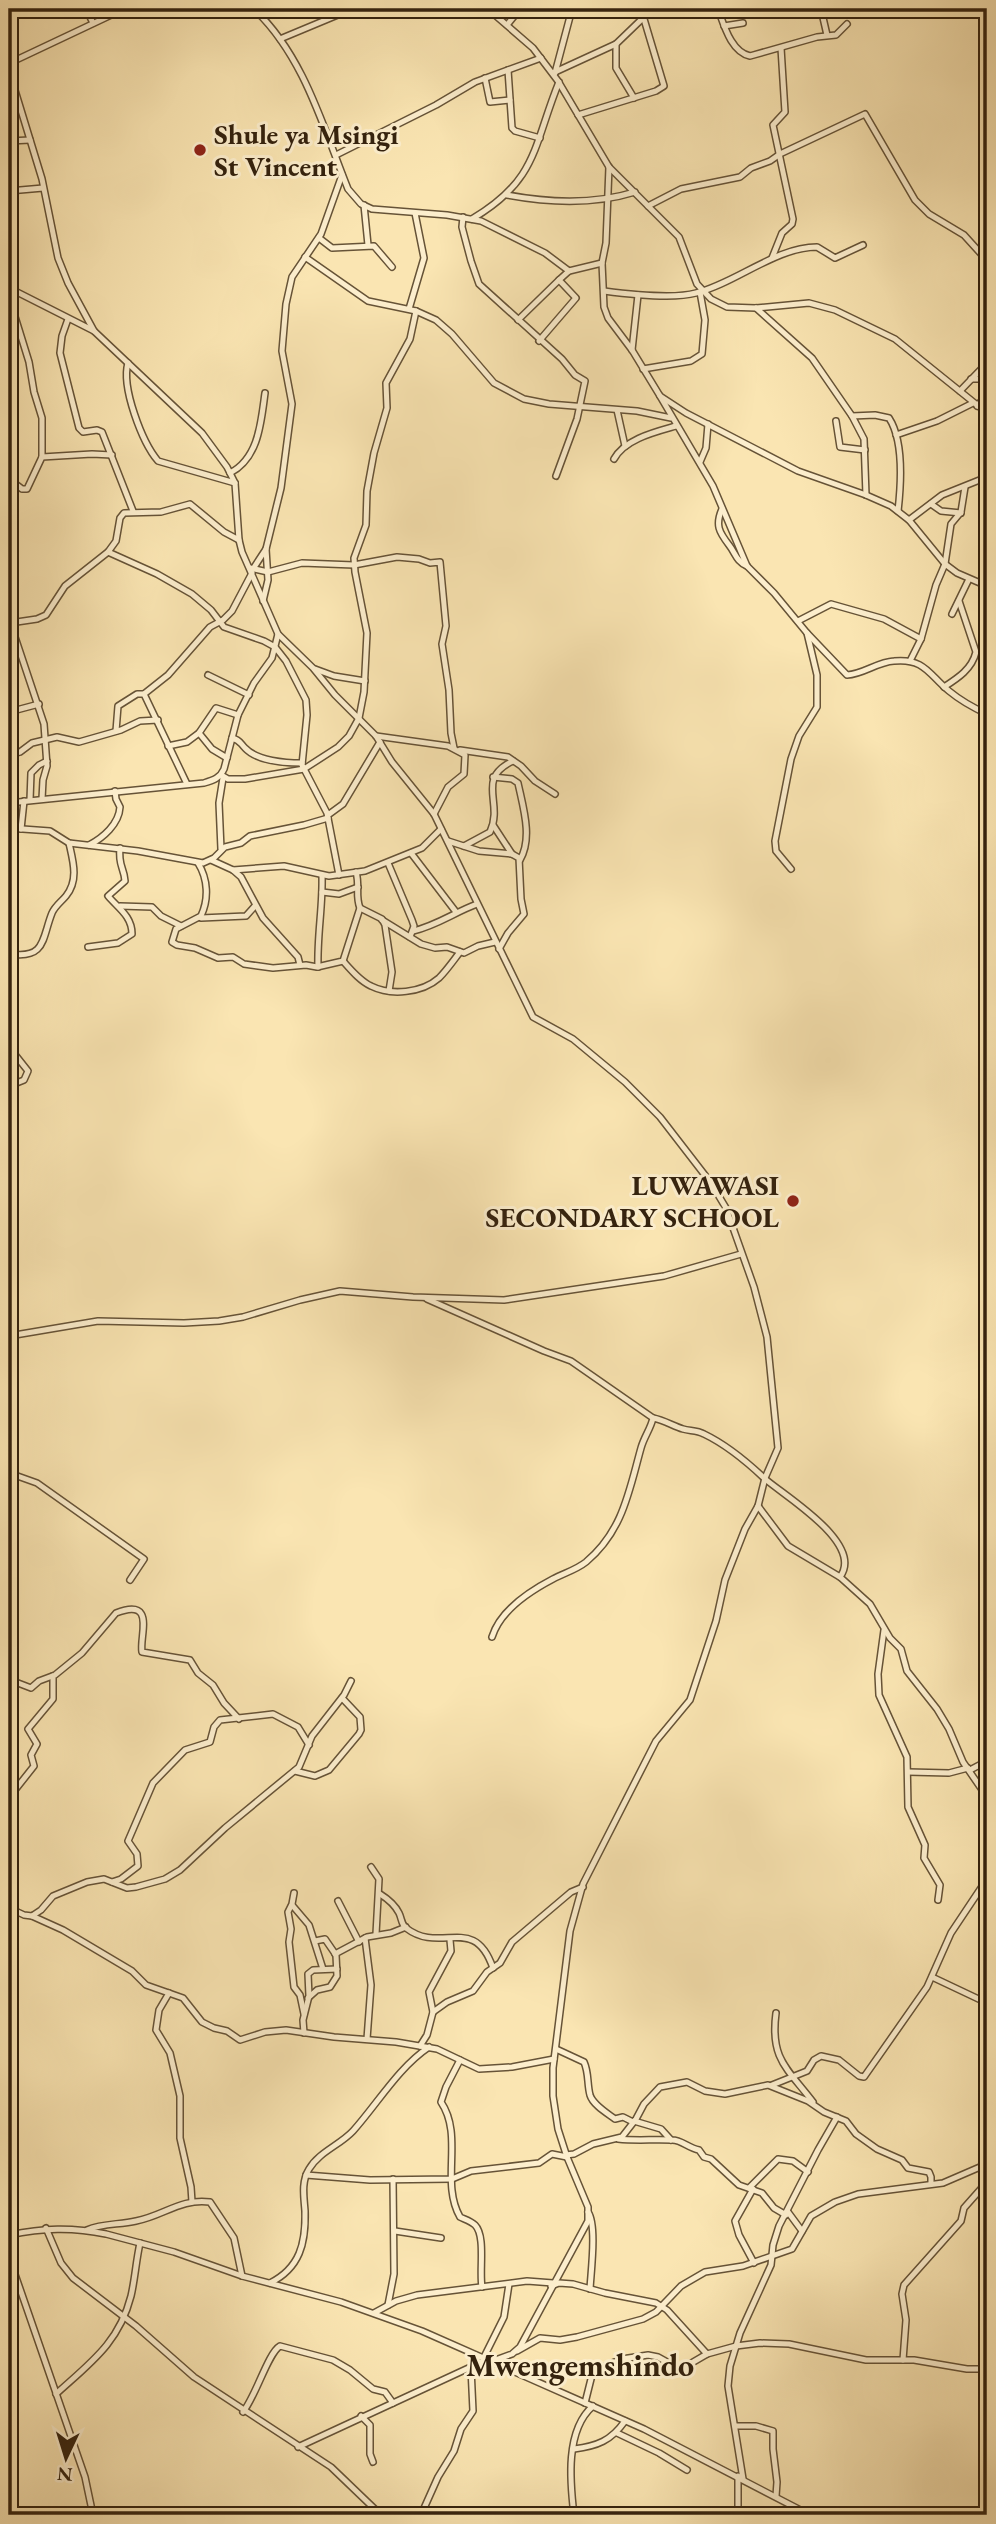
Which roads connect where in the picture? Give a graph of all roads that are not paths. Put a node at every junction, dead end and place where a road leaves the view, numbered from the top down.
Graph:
1 (86, 9) edge
2 (124, 9) edge
3 (254, 9) edge
4 (352, 9) edge
5 (488, 9) edge
6 (520, 9) edge
7 (572, 9) edge
8 (641, 9) edge
9 (718, 9) edge
10 (821, 9) edge
11 (643, 18) junction
12 (93, 23) junction
13 (743, 23) dead end
14 (847, 24) dead end
15 (507, 25) junction
16 (724, 26) junction
17 (827, 35) junction
18 (280, 39) junction
19 (616, 44) junction
20 (781, 48) junction
21 (26, 55) junction
22 (541, 58) junction
23 (9, 60) edge
24 (508, 71) junction
25 (555, 74) junction
26 (485, 78) junction
27 (559, 82) junction
28 (634, 98) junction
29 (510, 100) junction
30 (578, 115) junction
31 (540, 138) junction
32 (30, 140) junction
33 (9, 141) edge
34 (779, 154) junction
35 (336, 155) junction
36 (609, 167) junction
37 (342, 174) junction
38 (43, 188) junction
39 (9, 191) edge
40 (635, 192) junction
41 (506, 195) junction
42 (609, 200) junction
43 (364, 205) junction
44 (648, 206) junction
45 (415, 213) junction
46 (463, 218) junction
47 (471, 219) junction
48 (319, 238) junction
49 (368, 245) junction
50 (863, 245) dead end
51 (984, 256) dead end
52 (304, 257) junction
53 (771, 259) junction
54 (602, 262) junction
55 (392, 267) dead end
56 (569, 271) junction
57 (558, 280) junction
58 (10, 289) edge
59 (604, 291) junction
60 (701, 291) junction
61 (638, 295) junction
62 (756, 307) junction
63 (10, 309) edge
64 (412, 310) junction
65 (68, 319) junction
66 (518, 320) junction
67 (94, 331) junction
68 (539, 341) junction
69 (632, 350) junction
70 (128, 363) junction
71 (987, 363) edge
72 (643, 369) junction
73 (971, 379) junction
74 (987, 379) edge
75 (987, 387) edge
76 (960, 391) junction
77 (265, 393) dead end
78 (660, 396) junction
79 (975, 405) junction
80 (580, 407) junction
81 (617, 410) junction
82 (987, 412) edge
83 (852, 416) junction
84 (672, 419) junction
85 (836, 421) dead end
86 (708, 424) junction
87 (676, 425) junction
88 (896, 435) junction
89 (625, 446) junction
90 (865, 450) junction
91 (111, 456) junction
92 (42, 457) junction
93 (614, 459) dead end
94 (700, 462) junction
95 (230, 473) junction
96 (556, 476) dead end
97 (987, 477) edge
98 (9, 479) edge
99 (235, 483) junction
100 (965, 486) junction
101 (866, 495) junction
102 (931, 504) junction
103 (722, 509) junction
104 (133, 511) junction
105 (898, 511) junction
106 (961, 513) junction
107 (909, 520) junction
108 (239, 540) junction
109 (266, 549) junction
110 (108, 552) junction
111 (945, 564) junction
112 (354, 565) junction
113 (747, 566) junction
114 (251, 570) junction
115 (268, 572) junction
116 (969, 579) junction
117 (987, 586) edge
118 (263, 601) junction
119 (959, 601) junction
120 (952, 614) dead end
121 (9, 621) edge
122 (798, 621) junction
123 (219, 623) junction
124 (278, 634) junction
125 (807, 634) junction
126 (921, 639) junction
127 (275, 647) junction
128 (910, 661) junction
129 (313, 668) junction
130 (208, 675) dead end
131 (365, 681) junction
132 (944, 687) junction
133 (144, 694) junction
134 (249, 695) junction
135 (38, 705) junction
136 (9, 712) edge
137 (987, 714) edge
138 (238, 715) junction
139 (359, 718) junction
140 (158, 720) junction
141 (116, 731) junction
142 (199, 733) junction
143 (232, 738) junction
144 (378, 739) junction
145 (47, 741) junction
146 (168, 746) junction
147 (455, 749) junction
148 (9, 755) edge
149 (227, 758) junction
150 (47, 761) junction
151 (513, 761) junction
152 (303, 766) junction
153 (222, 776) junction
154 (493, 777) junction
155 (187, 784) junction
156 (115, 790) junction
157 (555, 794) dead end
158 (42, 799) junction
159 (27, 801) junction
160 (9, 803) edge
161 (434, 814) junction
162 (328, 817) junction
163 (493, 825) junction
164 (9, 828) edge
165 (21, 829) junction
166 (441, 829) junction
167 (9, 840) edge
168 (448, 841) junction
169 (69, 843) junction
170 (89, 845) junction
171 (464, 846) junction
172 (120, 848) junction
173 (221, 849) junction
174 (411, 853) junction
175 (512, 855) junction
176 (211, 860) junction
177 (520, 860) junction
178 (198, 863) junction
179 (388, 863) junction
180 (792, 869) dead end
181 (233, 870) junction
182 (356, 872) junction
183 (322, 875) junction
184 (339, 875) junction
185 (358, 887) junction
186 (322, 892) junction
187 (477, 904) junction
188 (118, 906) junction
189 (255, 906) junction
190 (360, 908) junction
191 (456, 912) junction
192 (198, 919) junction
193 (382, 920) junction
194 (181, 926) junction
195 (412, 934) junction
196 (495, 942) junction
197 (88, 947) dead end
198 (499, 949) junction
199 (460, 953) junction
200 (343, 961) junction
201 (300, 965) junction
202 (318, 967) junction
203 (389, 991) junction
204 (9, 1047) edge
205 (9, 1086) edge
206 (741, 1254) junction
207 (424, 1297) junction
208 (9, 1336) edge
209 (653, 1418) junction
210 (9, 1473) edge
211 (765, 1478) junction
212 (758, 1506) junction
213 (840, 1577) junction
214 (130, 1580) dead end
215 (884, 1630) junction
216 (492, 1637) dead end
217 (53, 1676) junction
218 (351, 1681) dead end
219 (9, 1685) edge
220 (342, 1698) junction
221 (239, 1719) junction
222 (309, 1745) junction
223 (987, 1761) edge
224 (969, 1769) junction
225 (295, 1771) junction
226 (908, 1772) junction
227 (987, 1797) edge
228 (9, 1805) edge
229 (371, 1867) dead end
230 (987, 1879) edge
231 (112, 1882) junction
232 (583, 1887) junction
233 (293, 1893) dead end
234 (380, 1894) junction
235 (938, 1900) dead end
236 (338, 1901) dead end
237 (292, 1905) junction
238 (9, 1908) edge
239 (32, 1916) junction
240 (405, 1927) junction
241 (376, 1934) junction
242 (362, 1940) junction
243 (450, 1940) junction
244 (315, 1941) junction
245 (335, 1954) junction
246 (493, 1968) junction
247 (323, 1969) junction
248 (338, 1969) junction
249 (932, 1977) junction
250 (169, 1993) junction
251 (308, 1998) junction
252 (987, 2003) edge
253 (433, 2012) junction
254 (776, 2013) dead end
255 (304, 2014) junction
256 (304, 2033) junction
257 (367, 2039) junction
258 (420, 2046) junction
259 (429, 2047) junction
260 (556, 2049) junction
261 (554, 2059) junction
262 (460, 2060) junction
263 (793, 2076) junction
264 (771, 2085) junction
265 (815, 2105) junction
266 (837, 2118) junction
267 (633, 2121) junction
268 (618, 2139) junction
269 (671, 2140) junction
270 (566, 2156) junction
271 (987, 2164) edge
272 (808, 2172) junction
273 (306, 2175) junction
274 (393, 2179) junction
275 (452, 2179) junction
276 (987, 2182) edge
277 (931, 2184) junction
278 (751, 2189) junction
279 (192, 2202) junction
280 (589, 2212) junction
281 (787, 2213) junction
282 (46, 2228) junction
283 (87, 2230) junction
284 (395, 2231) junction
285 (802, 2231) junction
286 (9, 2235) edge
287 (441, 2238) dead end
288 (140, 2243) junction
289 (9, 2257) edge
290 (772, 2257) junction
291 (754, 2263) junction
292 (242, 2276) junction
293 (270, 2283) junction
294 (509, 2284) junction
295 (552, 2284) junction
296 (482, 2287) junction
297 (590, 2289) junction
298 (388, 2305) junction
299 (662, 2306) junction
300 (374, 2313) junction
301 (124, 2317) junction
302 (736, 2346) junction
303 (514, 2353) junction
304 (707, 2354) junction
305 (486, 2360) junction
306 (903, 2360) junction
307 (471, 2367) junction
308 (987, 2369) edge
309 (56, 2394) junction
310 (393, 2403) junction
311 (585, 2403) junction
312 (593, 2406) junction
313 (243, 2412) junction
314 (361, 2416) junction
315 (625, 2421) junction
316 (736, 2426) junction
317 (617, 2433) junction
318 (298, 2447) junction
319 (573, 2449) junction
320 (373, 2462) dead end
321 (687, 2470) dead end
322 (740, 2478) junction
323 (776, 2496) junction
324 (93, 2515) edge
325 (381, 2515) edge
326 (421, 2515) edge
327 (575, 2515) edge
328 (738, 2515) edge
329 (810, 2515) edge

1 - 12 street
2 - 12 street
3 - 18 street
4 - 18 street
5 - 15 street
6 - 15 street
7 - 25 street
8 - 11 street
9 - 16 street
10 - 17 street
11 - 19 street
11 - 28 street
12 - 21 street
13 - 16 street
14 - 17 street
15 - 22 street
16 - 20 street
17 - 20 street
18 - 35 street
19 - 25 street
19 - 28 street
20 - 34 street
21 - 23 street
21 - 32 street
22 - 24 street
22 - 25 street
24 - 26 street
24 - 29 street
25 - 27 street
26 - 29 street
26 - 35 street
27 - 30 street
27 - 31 street
28 - 30 street
29 - 31 street
30 - 36 street
31 - 41 street
32 - 33 street
32 - 38 street
34 - 44 street
34 - 51 street
34 - 53 street
35 - 37 street
36 - 40 street
36 - 42 street
37 - 43 street
37 - 48 street
38 - 39 street
38 - 67 street
40 - 42 street
40 - 44 street
41 - 42 street
41 - 47 street
42 - 54 street
43 - 45 street
43 - 49 street
44 - 60 street
45 - 46 street
45 - 64 street
46 - 47 street
46 - 66 street
47 - 56 street
48 - 49 street
48 - 52 street
49 - 55 street
50 - 53 street
52 - 64 street
52 - 109 street
53 - 60 street
54 - 56 street
54 - 59 street
56 - 57 street
57 - 66 street
57 - 68 street
58 - 63 street
58 - 65 street
59 - 61 street
59 - 69 street
60 - 61 street
60 - 62 street
60 - 72 street
61 - 69 street
62 - 76 street
62 - 83 street
63 - 92 street
64 - 80 street
64 - 112 street
65 - 67 street
65 - 91 street
66 - 68 street
67 - 70 street
68 - 80 street
69 - 72 street
70 - 95 street
70 - 99 street
71 - 73 street
72 - 78 street
73 - 74 street
73 - 76 street
75 - 79 street
76 - 79 street
77 - 95 street
78 - 84 street
78 - 86 street
79 - 82 street
79 - 88 street
80 - 81 street
80 - 96 street
81 - 84 street
81 - 89 street
83 - 88 street
83 - 90 street
84 - 87 street
85 - 90 street
86 - 94 street
86 - 101 street
87 - 89 street
87 - 94 street
88 - 105 street
89 - 93 street
90 - 101 street
91 - 92 street
91 - 104 street
92 - 98 street
94 - 103 street
95 - 99 street
97 - 100 street
99 - 108 street
100 - 102 street
100 - 106 street
101 - 105 street
102 - 106 street
102 - 107 street
103 - 113 street
103 - 113 street
104 - 108 street
104 - 110 street
105 - 107 street
106 - 111 street
107 - 111 street
108 - 114 street
109 - 114 street
109 - 115 street
110 - 121 street
110 - 123 street
111 - 116 street
111 - 126 street
112 - 115 street
112 - 131 street
112 - 147 street
113 - 122 street
114 - 115 street
114 - 118 street
114 - 123 street
115 - 118 street
116 - 117 street
116 - 119 street
118 - 124 street
119 - 120 street
119 - 132 street
121 - 135 street
122 - 125 street
122 - 126 street
123 - 127 street
123 - 133 street
124 - 127 street
124 - 129 street
125 - 128 street
125 - 180 street
126 - 128 street
127 - 134 street
127 - 152 street
128 - 132 street
129 - 131 street
129 - 139 street
130 - 134 street
131 - 139 street
132 - 137 street
133 - 140 street
133 - 141 street
134 - 138 street
135 - 136 street
135 - 145 street
138 - 142 street
138 - 143 street
139 - 144 street
139 - 152 street
140 - 141 street
140 - 146 street
141 - 145 street
142 - 146 street
142 - 149 street
143 - 149 street
143 - 152 street
144 - 147 street
144 - 161 street
144 - 162 street
145 - 148 street
145 - 150 street
146 - 155 street
147 - 151 street
147 - 161 street
149 - 153 street
150 - 158 street
150 - 159 street
151 - 154 street
151 - 157 street
152 - 153 street
152 - 162 street
153 - 155 street
153 - 173 street
154 - 163 street
154 - 177 street
155 - 156 street
156 - 158 street
156 - 170 street
158 - 159 street
159 - 160 street
159 - 165 street
161 - 166 street
162 - 173 street
162 - 184 street
163 - 171 street
163 - 175 street
164 - 165 street
165 - 169 street
166 - 168 street
166 - 174 street
167 - 169 street
168 - 171 street
168 - 187 street
169 - 170 street
170 - 172 street
171 - 175 street
172 - 178 street
172 - 188 street
173 - 176 street
174 - 179 street
174 - 191 street
175 - 177 street
176 - 178 street
176 - 181 street
177 - 198 street
178 - 192 street
179 - 182 street
179 - 195 street
181 - 183 street
181 - 189 street
182 - 184 street
182 - 185 street
183 - 184 street
183 - 186 street
185 - 186 street
185 - 190 street
186 - 202 street
187 - 191 street
187 - 196 street
188 - 194 street
188 - 197 street
189 - 192 street
189 - 201 street
190 - 193 street
190 - 200 street
191 - 195 street
192 - 194 street
193 - 195 street
193 - 203 street
194 - 201 street
195 - 199 street
196 - 198 street
196 - 199 street
198 - 206 street
199 - 203 street
200 - 202 street
200 - 203 street
201 - 202 street
204 - 205 street
206 - 207 street
206 - 211 street
207 - 208 street
207 - 209 street
209 - 211 street
209 - 216 street
210 - 214 street
211 - 212 street
211 - 213 street
212 - 213 street
212 - 232 street
213 - 215 street
215 - 224 street
215 - 226 street
217 - 219 street
217 - 221 street
217 - 228 street
218 - 220 street
220 - 222 street
220 - 225 street
221 - 222 street
221 - 231 street
222 - 225 street
223 - 224 street
224 - 226 street
224 - 227 street
225 - 231 street
226 - 235 street
229 - 234 street
230 - 249 street
231 - 239 street
232 - 246 street
232 - 260 street
233 - 237 street
234 - 240 street
234 - 241 street
236 - 242 street
237 - 244 street
237 - 255 street
238 - 239 street
239 - 250 street
240 - 241 street
240 - 243 street
241 - 242 street
242 - 245 street
242 - 257 street
243 - 246 street
243 - 253 street
244 - 245 street
244 - 247 street
245 - 248 street
246 - 253 street
247 - 248 street
247 - 251 street
248 - 251 street
249 - 252 street
249 - 263 street
250 - 256 street
250 - 279 street
251 - 255 street
253 - 258 street
254 - 263 street
255 - 256 street
256 - 257 street
257 - 258 street
258 - 259 street
259 - 262 street
259 - 273 street
260 - 261 street
260 - 267 street
261 - 262 street
261 - 270 street
262 - 275 street
263 - 264 street
263 - 265 street
264 - 265 street
264 - 267 street
265 - 266 street
266 - 272 street
266 - 277 street
267 - 268 street
267 - 269 street
268 - 269 street
268 - 270 street
269 - 278 street
270 - 275 street
270 - 280 street
271 - 277 street
272 - 278 street
272 - 281 street
273 - 274 street
273 - 293 street
274 - 275 street
274 - 284 street
275 - 296 street
276 - 306 street
277 - 285 street
278 - 281 street
278 - 291 street
279 - 283 street
279 - 292 street
280 - 295 street
280 - 297 street
281 - 285 street
281 - 290 street
282 - 283 street
282 - 286 street
282 - 301 street
283 - 288 street
284 - 287 street
284 - 298 street
285 - 290 street
288 - 292 street
288 - 301 street
289 - 309 street
290 - 291 street
290 - 302 street
291 - 299 street
292 - 293 street
293 - 300 street
294 - 295 street
294 - 296 street
294 - 305 street
295 - 297 street
295 - 303 street
296 - 298 street
297 - 299 street
298 - 300 street
299 - 303 street
299 - 304 street
300 - 305 street
301 - 309 street
301 - 313 street
302 - 304 street
302 - 306 street
302 - 316 street
303 - 305 street
304 - 311 street
305 - 307 street
305 - 311 street
306 - 308 street
307 - 310 street
307 - 326 street
309 - 324 street
310 - 313 street
310 - 314 street
311 - 312 street
312 - 315 street
312 - 319 street
313 - 318 street
314 - 318 street
314 - 320 street
315 - 317 street
315 - 322 street
316 - 322 street
316 - 323 street
317 - 319 street
317 - 321 street
318 - 325 street
319 - 327 street
322 - 323 street
322 - 328 street
323 - 329 street

